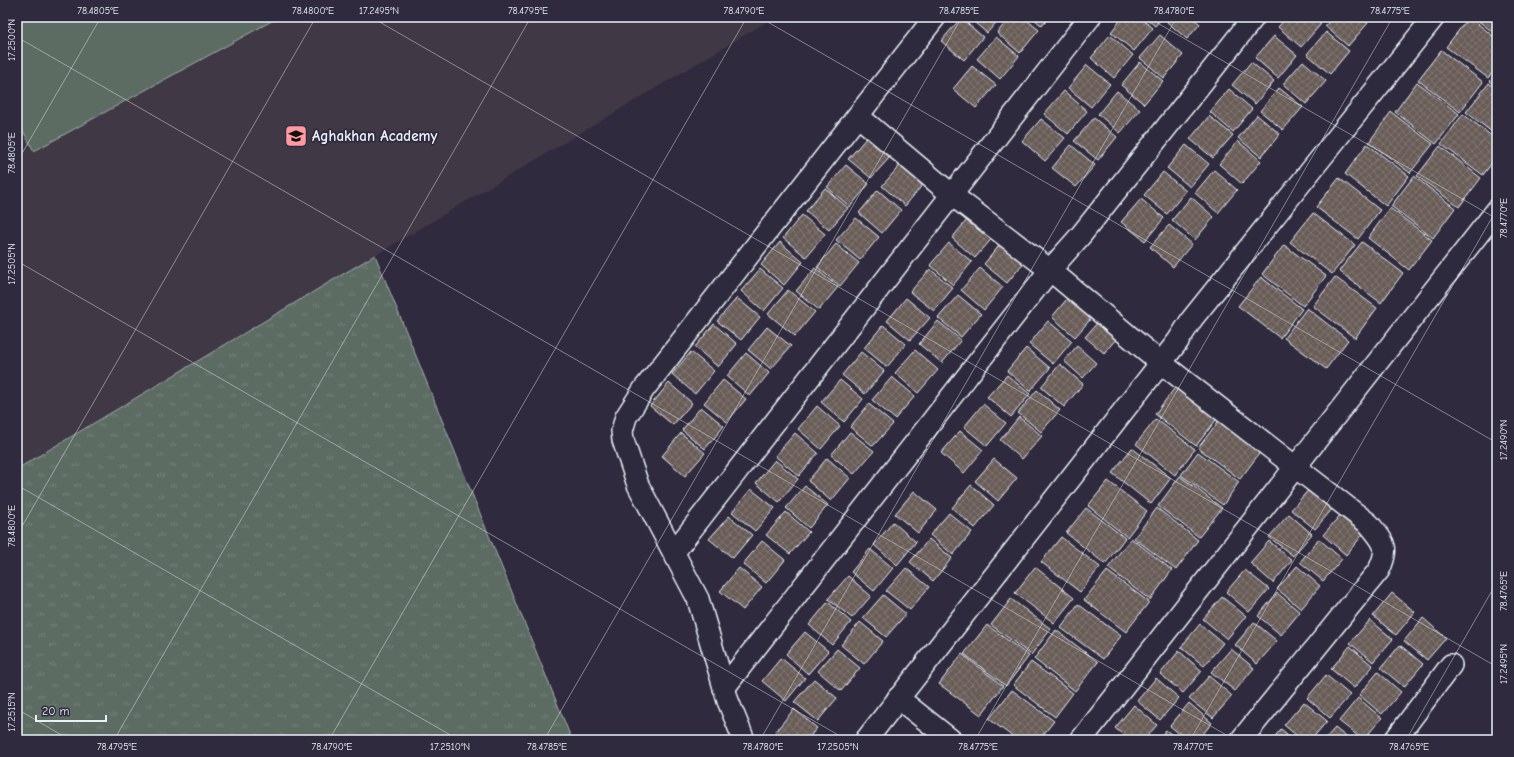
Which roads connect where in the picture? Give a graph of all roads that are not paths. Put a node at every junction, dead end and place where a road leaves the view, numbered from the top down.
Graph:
1 (935, 17) edge
2 (1090, 17) edge
3 (1254, 17) edge
4 (1434, 17) edge
5 (858, 116) junction
6 (952, 195) junction
7 (1497, 210) edge
8 (1050, 270) junction
9 (1160, 362) junction
10 (1295, 465) junction
11 (674, 552) junction
12 (1451, 665) dead end
13 (724, 688) junction
14 (898, 698) junction
15 (744, 740) edge
16 (866, 740) edge
17 (951, 740) edge
18 (1081, 740) edge
19 (1242, 740) edge
20 (1395, 740) edge

1 - 5 street
2 - 6 street
3 - 8 street
4 - 9 street
5 - 6 street
5 - 11 street
6 - 8 street
6 - 11 street
7 - 10 street
8 - 9 street
8 - 13 street
9 - 10 street
9 - 14 street
10 - 18 street
10 - 19 street
11 - 13 street
12 - 20 street
13 - 15 street
14 - 16 street
14 - 17 street

